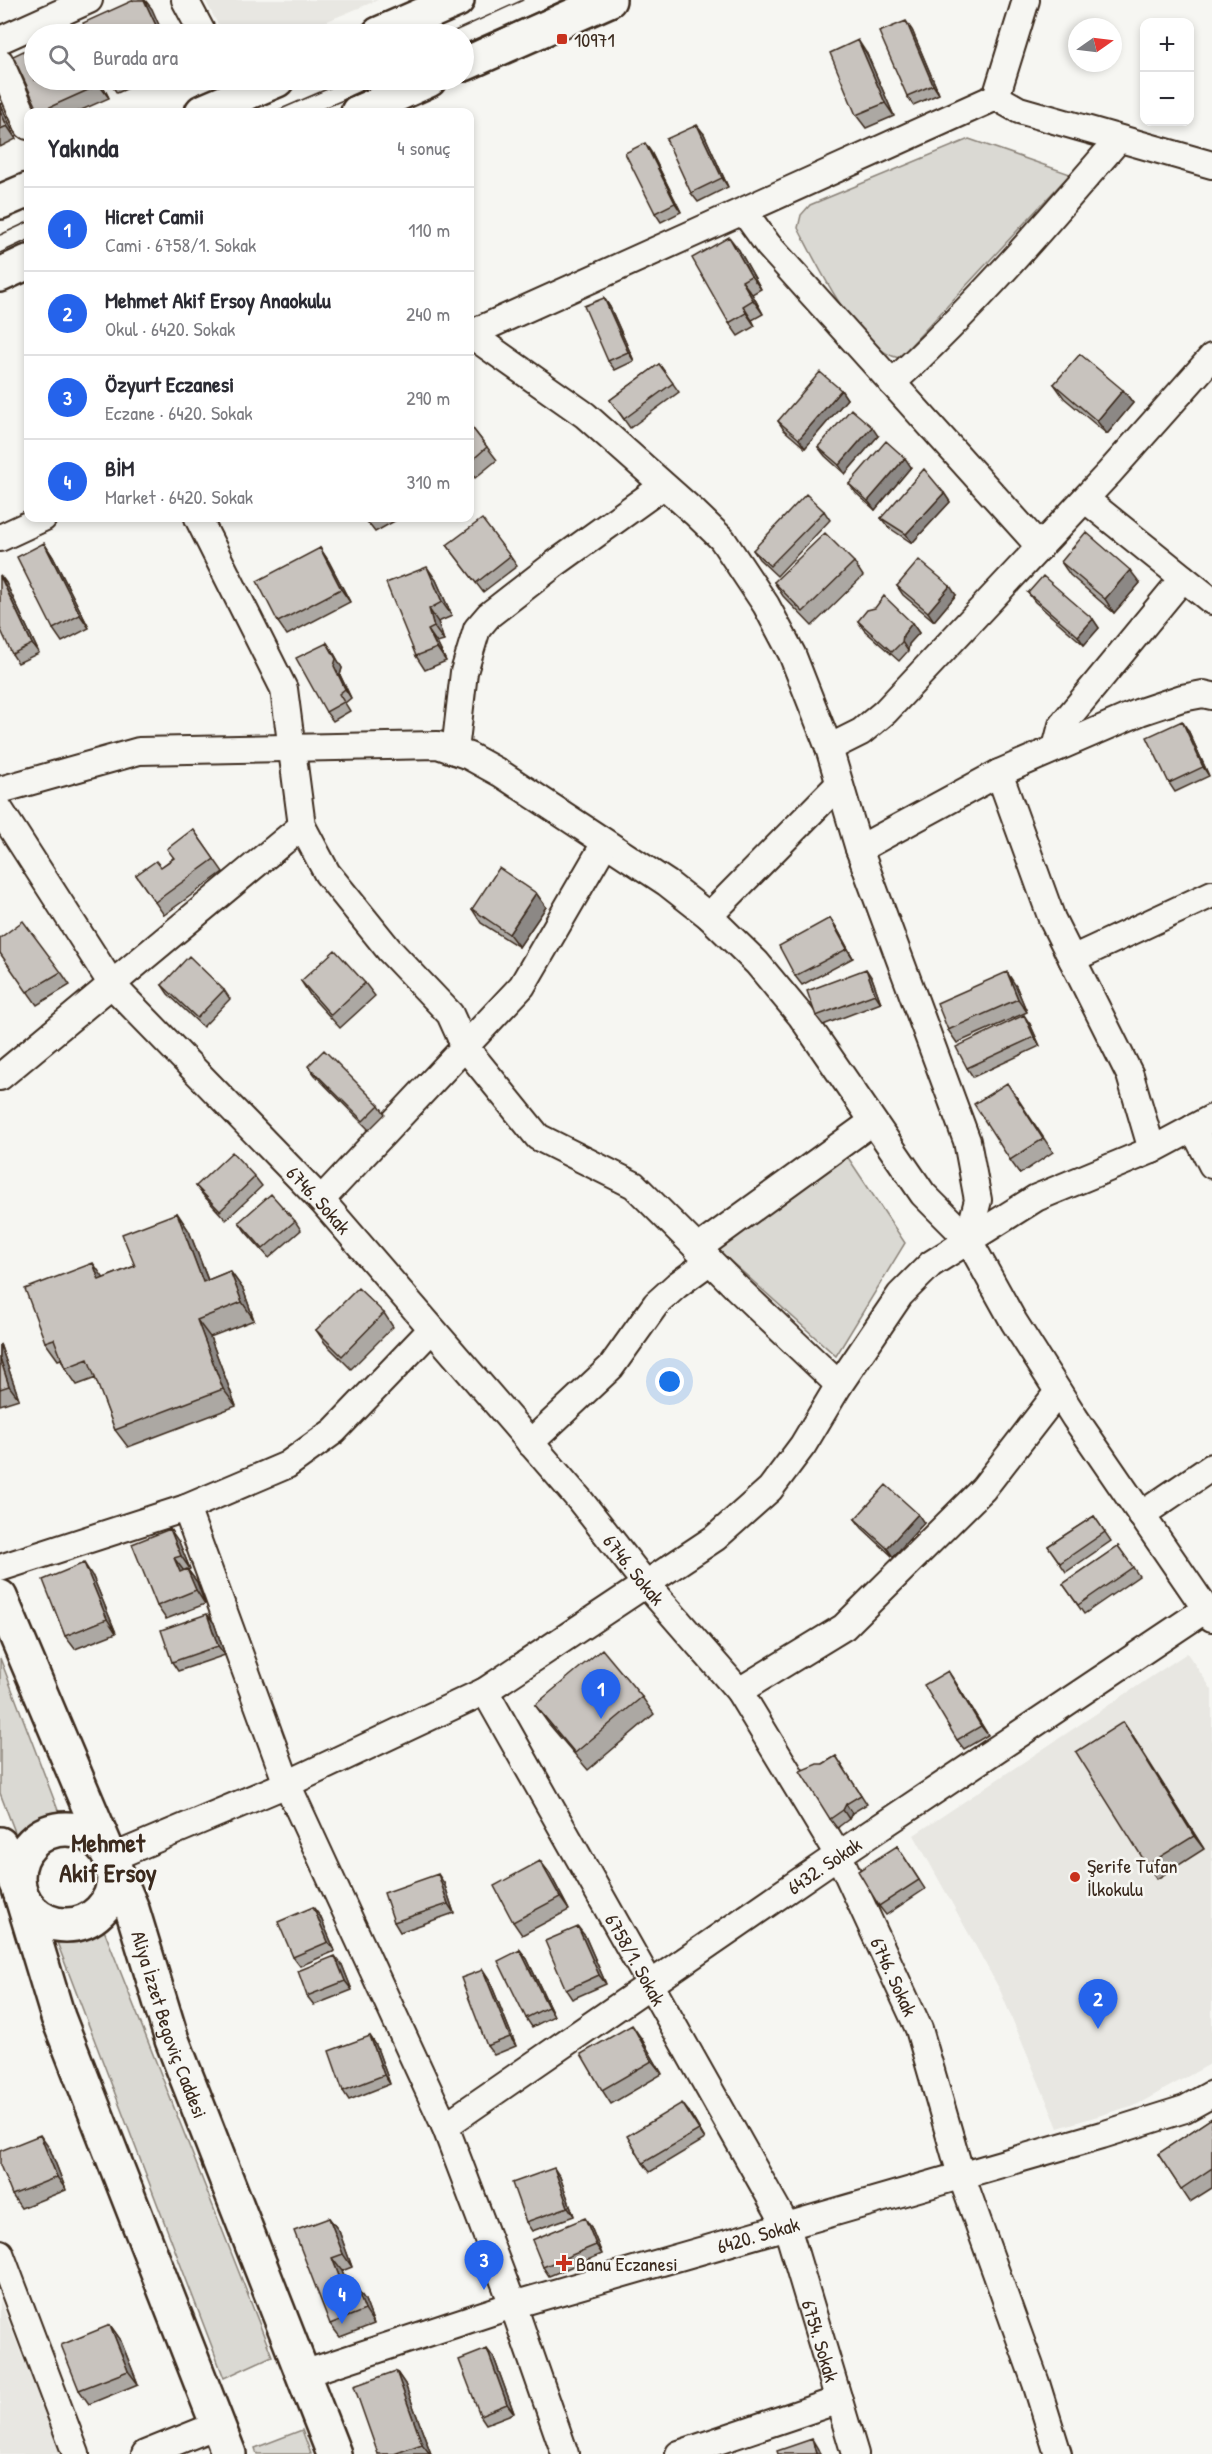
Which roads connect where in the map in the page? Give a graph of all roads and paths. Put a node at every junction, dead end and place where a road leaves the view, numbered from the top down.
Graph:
1 (88, 0) edge
2 (185, 0) edge
3 (457, 0) edge
4 (609, 0) edge
5 (1026, 0) edge
6 (35, 24) edge
7 (198, 24) edge
8 (401, 24) edge
9 (24, 29) edge
10 (0, 40) edge
11 (474, 60) edge
12 (0, 62) edge
13 (230, 90) edge
14 (407, 90) edge
15 (996, 97) junction
16 (207, 108) edge
17 (367, 108) edge
18 (24, 117) edge
19 (1118, 140) junction
20 (1212, 165) edge
21 (24, 191) edge
22 (0, 202) edge
23 (745, 213) junction
24 (24, 264) edge
25 (0, 275) edge
26 (474, 332) edge
27 (474, 337) edge
28 (1212, 357) edge
29 (892, 383) junction
30 (663, 486) junction
31 (1085, 499) junction
32 (34, 522) edge
33 (200, 522) edge
34 (0, 538) edge
35 (1040, 547) junction
36 (1183, 578) junction
37 (1212, 601) edge
38 (1212, 696) edge
39 (290, 746) junction
40 (829, 748) junction
41 (1056, 748) junction
42 (455, 751) junction
43 (999, 773) junction
44 (839, 784) junction
45 (0, 790) edge
46 (0, 810) edge
47 (302, 826) junction
48 (605, 843) junction
49 (859, 849) junction
50 (1212, 894) edge
51 (709, 916) junction
52 (1072, 959) junction
53 (112, 986) junction
54 (465, 1047) junction
55 (0, 1077) edge
56 (872, 1122) junction
57 (1202, 1123) edge
58 (1152, 1150) junction
59 (1212, 1165) edge
60 (321, 1200) junction
61 (968, 1239) junction
62 (703, 1255) junction
63 (431, 1330) junction
64 (839, 1385) junction
65 (1058, 1392) junction
66 (530, 1443) junction
67 (1212, 1467) edge
68 (186, 1508) junction
69 (1141, 1515) junction
70 (0, 1568) edge
71 (645, 1583) junction
72 (0, 1597) edge
73 (1209, 1613) edge
74 (485, 1691) junction
75 (739, 1691) junction
76 (287, 1784) junction
77 (0, 1844) edge
78 (838, 1856) junction
79 (111, 1858) junction
80 (9, 1893) edge
81 (651, 1983) junction
82 (1212, 2094) edge
83 (446, 2126) junction
84 (961, 2175) junction
85 (787, 2227) junction
86 (0, 2253) edge
87 (513, 2305) junction
88 (303, 2374) junction
89 (839, 2400) junction
90 (223, 2439) edge
91 (76, 2454) edge
92 (145, 2454) edge
93 (334, 2454) edge
94 (565, 2454) edge
95 (679, 2454) edge
96 (855, 2454) edge
97 (1058, 2454) edge

1 - 6 street
2 - 7 street
3 - 8 main road
4 - 11 main road
5 - 15 street
9 - 10 street
12 - 18 street
13 - 16 main road
14 - 17 main road
15 - 19 street
15 - 23 street
19 - 20 street
19 - 29 street
21 - 22 main road
23 - 26 street
23 - 29 street
24 - 25 main road
27 - 30 street
28 - 31 street
29 - 35 street
30 - 40 street
30 - 42 street
31 - 35 street
31 - 36 street
32 - 34 street
33 - 39 street
35 - 40 street
36 - 37 street
36 - 41 street
38 - 41 street
39 - 42 street
39 - 45 street
39 - 47 street
40 - 44 street
41 - 43 street
42 - 48 street
43 - 49 street
43 - 52 street
44 - 49 street
44 - 51 street
46 - 53 street, 6746. Sokak
47 - 53 street
47 - 54 street
48 - 51 street
48 - 54 street
49 - 61 street
50 - 52 street
51 - 56 street
52 - 58 street
53 - 55 street
53 - 60 street, 6746. Sokak
54 - 60 street
54 - 62 street
56 - 61 street
56 - 62 street
57 - 58 street
57 - 59 street
58 - 61 street
60 - 63 street, 6746. Sokak
61 - 64 street
61 - 65 street
62 - 64 street
62 - 66 street
63 - 66 street, 6746. Sokak
63 - 68 street
64 - 71 street
65 - 69 street
65 - 75 street
66 - 71 street, 6746. Sokak
67 - 69 street
68 - 70 street
68 - 76 street
69 - 73 street
71 - 74 street
71 - 75 street, 6746. Sokak
72 - 79 main road, Aliya İzzet Begoviç Caddesi
73 - 78 street, 6432. Sokak
74 - 76 street
74 - 81 street, 6758/1. Sokak
75 - 78 street, 6746. Sokak
76 - 79 street
76 - 83 street
77 - 80 main road
78 - 81 street, 6432. Sokak
78 - 84 street, 6746. Sokak
79 - 80 main road
79 - 80 main road
79 - 88 main road, Aliya İzzet Begoviç Caddesi
80 - 90 main road
81 - 83 street, 6432. Sokak
81 - 85 street, 6758/1. Sokak
82 - 84 street, 6420. Sokak
83 - 87 street
84 - 85 street, 6420. Sokak
84 - 97 street, 6746. Sokak
85 - 87 street, 6420. Sokak
85 - 89 street, 6754. Sokak
86 - 91 street
87 - 88 street, 6420. Sokak
87 - 94 street
88 - 93 main road, Aliya İzzet Begoviç Caddesi
89 - 95 street
89 - 96 street, 6754. Sokak
90 - 92 street

